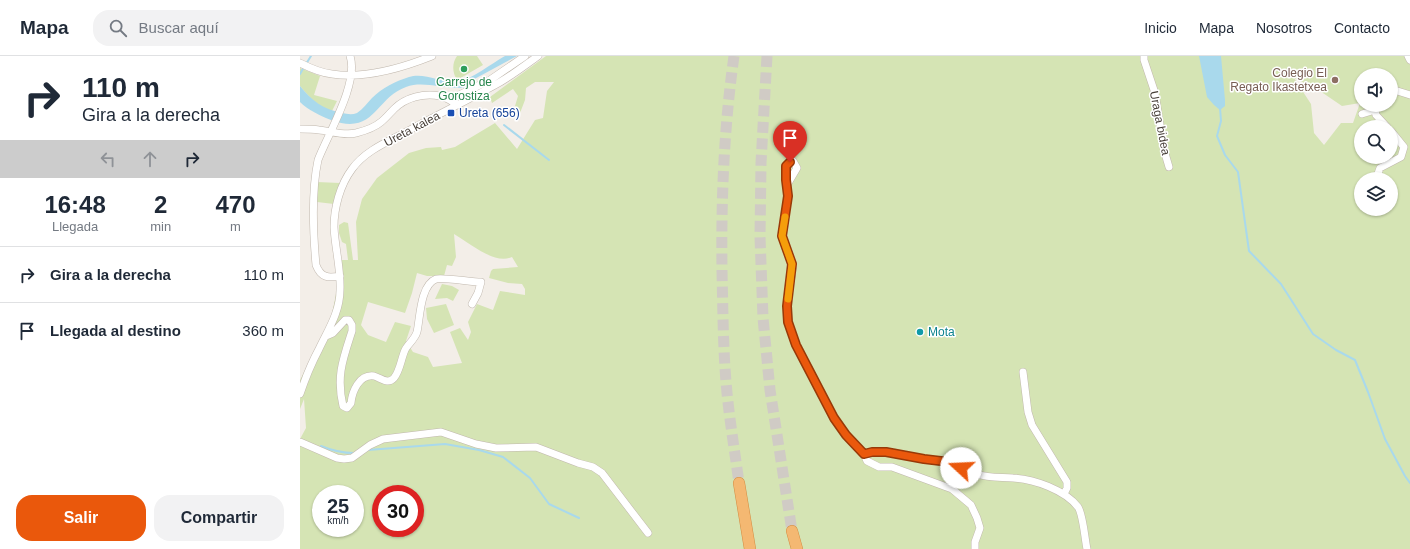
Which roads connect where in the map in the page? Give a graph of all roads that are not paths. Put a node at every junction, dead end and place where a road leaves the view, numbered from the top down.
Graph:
1 (350, 56) edge
2 (432, 56) edge
3 (525, 56) edge
4 (538, 56) edge
5 (1408, 56) edge
6 (1144, 57) edge
7 (1410, 60) edge
8 (303, 65) edge
9 (351, 75) junction
10 (1398, 91) edge
11 (1410, 95) edge
12 (455, 103) junction
13 (1371, 112) edge
14 (1375, 112) edge
15 (1362, 114) dead end
16 (1381, 120) edge
17 (300, 129) edge
18 (330, 132) junction
19 (1398, 140) edge
20 (1398, 159) edge
21 (1388, 164) edge
22 (1169, 167) dead end
23 (1379, 172) edge
24 (786, 185) dead end
25 (340, 276) junction
26 (472, 304) dead end
27 (326, 336) junction
28 (1023, 372) dead end
29 (303, 376) edge
30 (300, 394) edge
31 (300, 442) edge
32 (864, 454) junction
33 (739, 483) tunnel mouth
34 (1064, 494) junction
35 (792, 531) tunnel mouth
36 (648, 533) dead end
37 (750, 549) edge
38 (797, 549) edge
39 (975, 549) edge
40 (1087, 549) edge

1 - 9 street
2 - 9 street
3 - 12 street, Ureta kalea
4 - 12 street, Ureta kalea
5 - 7 street
6 - 22 street, Uraga bidea
8 - 9 street
9 - 18 street
10 - 11 street
12 - 18 street, Ureta kalea
12 - 25 street, Ureta kalea
13 - 15 street
14 - 16 street
17 - 18 street, Ureta kalea
18 - 25 street
19 - 20 street
21 - 23 street
24 - 32 street
25 - 27 street, Ureta kalea
26 - 27 street
27 - 29 street, Ureta kalea
28 - 34 street
29 - 30 street, Ureta kalea
31 - 36 street
32 - 34 street
32 - 39 street
33 - 37 highway
34 - 40 street
35 - 38 highway

